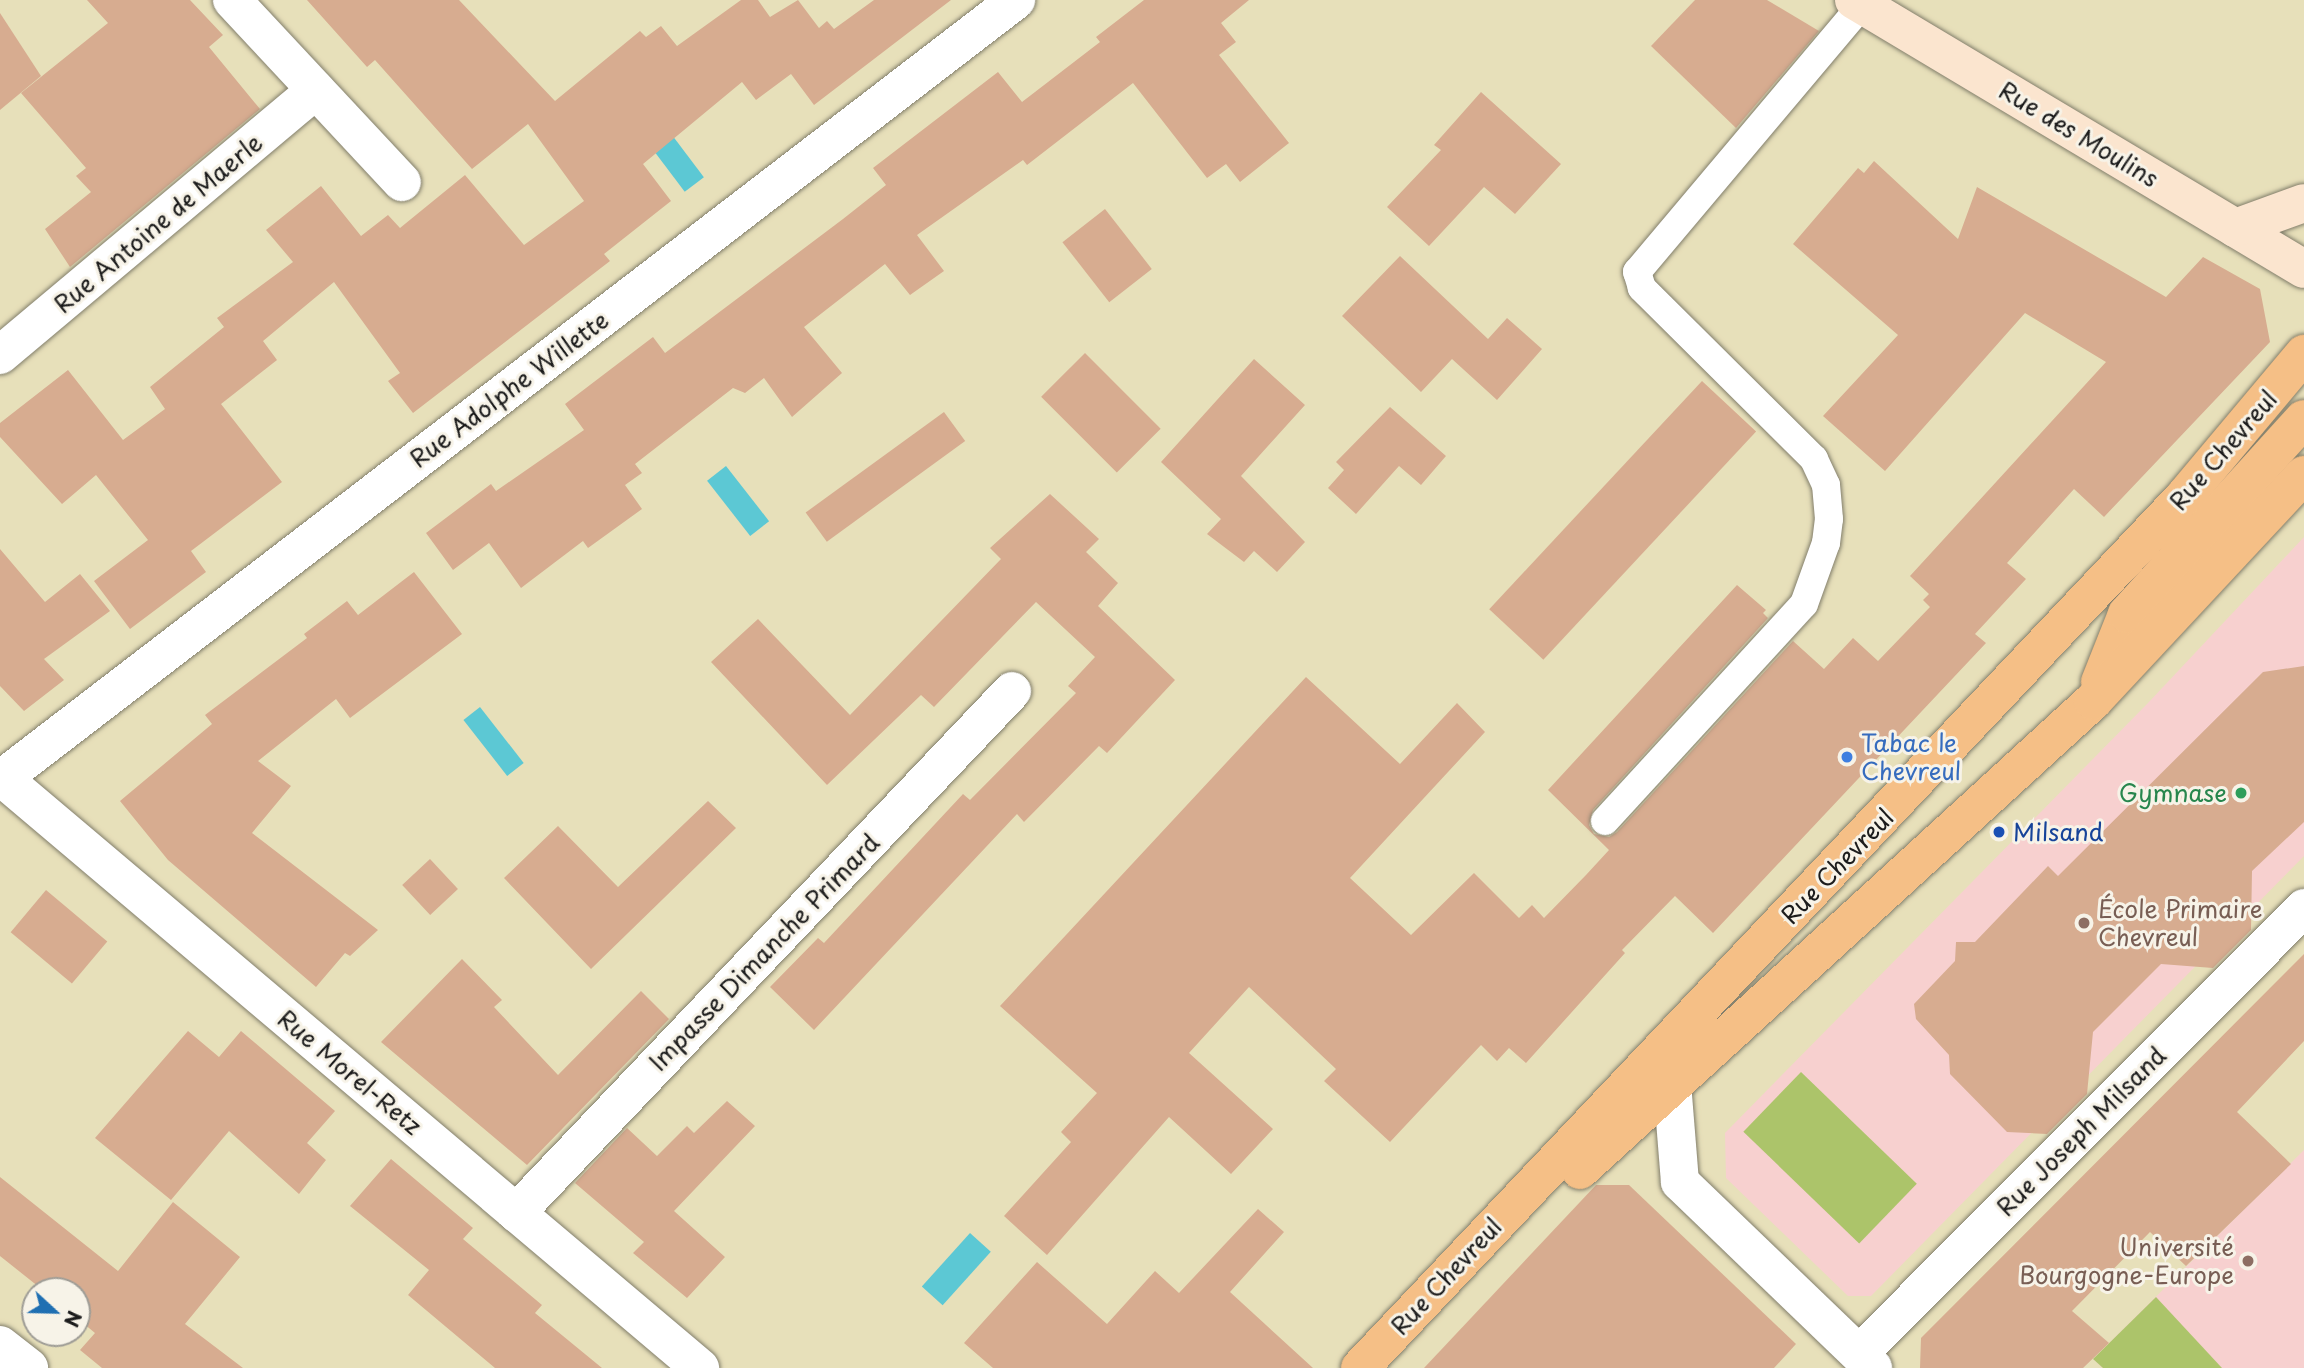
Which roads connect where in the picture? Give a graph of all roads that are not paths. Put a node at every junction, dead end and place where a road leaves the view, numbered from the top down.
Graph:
1 (232, 0) edge
2 (1016, 0) edge
3 (1858, 2) edge
4 (316, 90) junction
5 (402, 182) dead end
6 (2304, 203) edge
7 (2235, 228) junction
8 (2304, 269) edge
9 (2304, 354) edge
10 (0, 355) edge
11 (2304, 419) edge
12 (2304, 475) edge
13 (1012, 691) dead end
14 (2093, 701) junction
15 (1, 778) edge
16 (1605, 821) dead end
17 (2304, 908) edge
18 (1672, 1083) junction
19 (516, 1213) junction
20 (0, 1345) edge
21 (1866, 1361) edge
22 (29, 1368) edge
23 (700, 1368) edge
24 (1360, 1368) edge
25 (1394, 1368) edge

1 - 4 street
2 - 15 street, Rue Adolphe Willette
3 - 7 street, Rue des Moulins
3 - 16 lane
4 - 5 street
4 - 10 street, Rue Antoine de Maerle
6 - 7 street
7 - 8 street, Rue des Moulins
9 - 24 main road, Rue Chevreul
11 - 14 main road
12 - 14 main road, Rue Chevreul
13 - 19 street, Impasse Dimanche Primard
14 - 18 main road, Rue Chevreul
15 - 19 street, Rue Morel-Retz
17 - 21 street, Rue Joseph Milsand
18 - 21 street
18 - 25 main road, Rue Chevreul
19 - 23 street, Rue Morel-Retz
20 - 22 street

